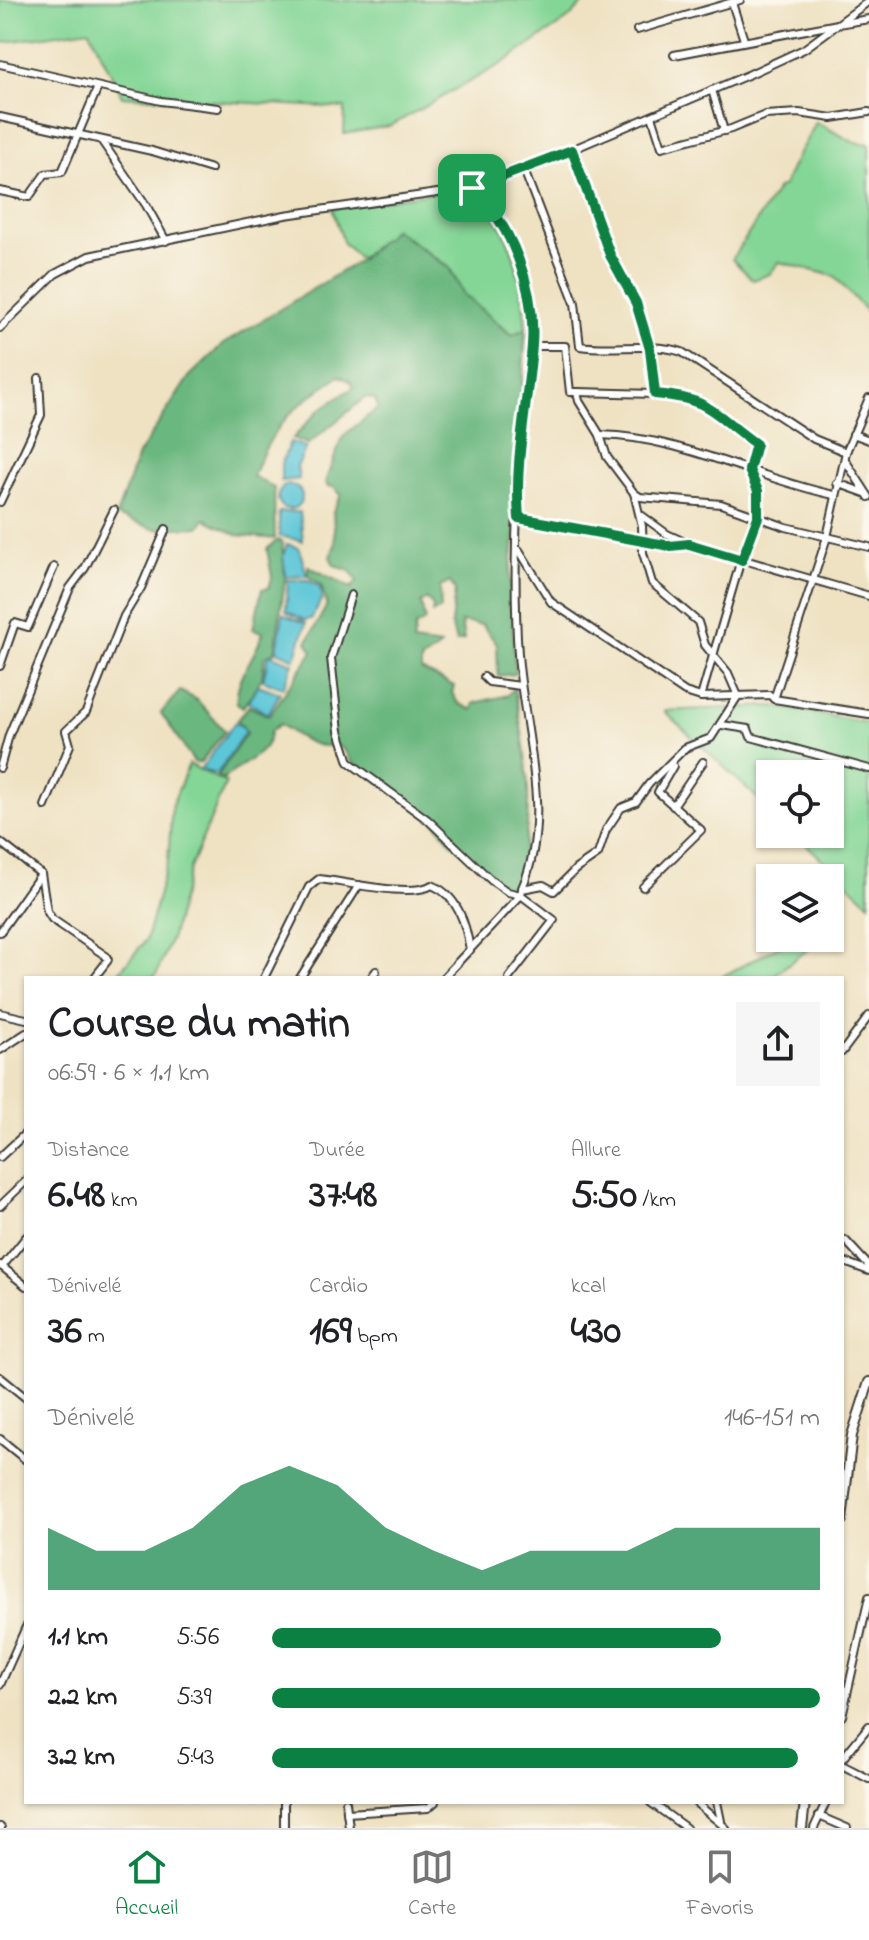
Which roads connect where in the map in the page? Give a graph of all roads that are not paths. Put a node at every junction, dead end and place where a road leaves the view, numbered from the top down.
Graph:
1 (740, 0) edge
2 (869, 1) edge
3 (732, 3) junction
4 (869, 19) edge
5 (838, 24) junction
6 (637, 30) dead end
7 (744, 40) junction
8 (674, 55) dead end
9 (0, 64) edge
10 (98, 87) junction
11 (712, 90) junction
12 (218, 108) dead end
13 (869, 112) edge
14 (652, 116) junction
15 (0, 117) edge
16 (724, 131) junction
17 (80, 134) junction
18 (100, 138) junction
19 (572, 150) junction
20 (211, 169) dead end
21 (524, 170) junction
22 (472, 188) junction
23 (0, 191) edge
24 (166, 241) junction
25 (0, 328) edge
26 (532, 346) junction
27 (565, 346) junction
28 (580, 346) junction
29 (650, 349) junction
30 (39, 378) dead end
31 (577, 392) junction
32 (655, 394) junction
33 (869, 398) edge
34 (853, 434) junction
35 (600, 435) junction
36 (869, 440) edge
37 (845, 455) junction
38 (749, 470) junction
39 (837, 483) junction
40 (634, 493) junction
41 (868, 494) edge
42 (834, 495) junction
43 (0, 502) edge
44 (114, 510) dead end
45 (639, 513) junction
46 (758, 517) junction
47 (519, 518) junction
48 (166, 529) dead end
49 (827, 537) junction
50 (642, 540) junction
51 (689, 544) junction
52 (869, 547) edge
53 (519, 550) junction
54 (742, 560) junction
55 (54, 567) dead end
56 (811, 580) junction
57 (351, 595) dead end
58 (869, 596) edge
59 (714, 656) junction
60 (0, 666) edge
61 (484, 677) dead end
62 (521, 686) junction
63 (738, 696) junction
64 (701, 697) junction
65 (774, 699) junction
66 (869, 714) edge
67 (722, 725) junction
68 (675, 762) junction
69 (703, 762) dead end
70 (0, 768) edge
71 (869, 769) edge
72 (45, 806) dead end
73 (673, 806) junction
74 (0, 842) edge
75 (41, 874) junction
76 (359, 885) junction
77 (643, 887) dead end
78 (521, 892) junction
79 (0, 932) edge
80 (470, 950) junction
81 (376, 971) dead end
82 (95, 976) edge
83 (265, 976) edge
84 (301, 976) edge
85 (372, 976) edge
86 (445, 976) edge
87 (511, 976) edge
88 (0, 1013) edge
89 (869, 1016) edge
90 (24, 1019) edge
91 (24, 1034) edge
92 (844, 1049) edge
93 (0, 1050) edge
94 (24, 1135) edge
95 (0, 1157) edge
96 (24, 1183) edge
97 (0, 1206) edge
98 (24, 1239) edge
99 (845, 1240) dead end
100 (844, 1262) edge
101 (1, 1266) edge
102 (869, 1269) edge
103 (24, 1284) edge
104 (0, 1377) edge
105 (869, 1382) edge
106 (24, 1396) edge
107 (0, 1439) edge
108 (24, 1458) edge
109 (844, 1496) edge
110 (869, 1597) edge
111 (24, 1631) edge
112 (0, 1685) edge
113 (844, 1707) edge
114 (869, 1726) edge
115 (844, 1757) edge
116 (844, 1766) edge
117 (869, 1778) edge
118 (284, 1804) edge
119 (346, 1804) edge
120 (376, 1804) edge
121 (433, 1804) edge
122 (653, 1804) edge
123 (698, 1804) edge
124 (718, 1804) edge
125 (805, 1804) edge
126 (825, 1804) edge
127 (377, 1812) junction
128 (347, 1813) junction
129 (819, 1816) junction
130 (723, 1824) edge
131 (284, 1828) edge
132 (349, 1828) edge
133 (686, 1828) edge
134 (802, 1828) edge
135 (814, 1828) edge
136 (847, 1828) edge

1 - 3 street
2 - 5 street
3 - 6 street
3 - 7 street
4 - 5 street
5 - 7 street
5 - 11 street
7 - 8 street
9 - 10 street
10 - 12 street
10 - 17 street
11 - 14 street
11 - 16 street
13 - 16 street
14 - 16 street
14 - 19 street
15 - 17 street
17 - 18 street
17 - 23 street
18 - 20 street
18 - 24 street
19 - 21 street
19 - 29 street
21 - 22 street
21 - 28 street
22 - 24 street
22 - 26 street
24 - 25 street
26 - 27 street
26 - 47 street
27 - 28 street
27 - 31 street
28 - 29 street
29 - 32 street
29 - 37 street
30 - 43 street
31 - 32 street
31 - 35 street
32 - 38 street
33 - 34 street
34 - 36 street
34 - 37 street
35 - 38 street
35 - 40 street
37 - 39 street
37 - 41 street
38 - 42 street
38 - 46 street
39 - 41 street
39 - 42 street
40 - 45 street
40 - 46 street
42 - 49 street
44 - 70 street
45 - 50 street
45 - 51 street
46 - 49 street
46 - 54 street
47 - 50 street
47 - 53 street
48 - 72 street
49 - 52 street
49 - 56 street
50 - 51 street
50 - 59 street
51 - 54 street
53 - 62 street
53 - 64 street
54 - 56 street
54 - 59 street
55 - 60 street
56 - 58 street
56 - 65 street
57 - 78 street
59 - 63 street
59 - 64 street
61 - 62 street
62 - 78 street
63 - 64 street
63 - 65 street
63 - 67 street
65 - 66 street
67 - 68 street
67 - 71 street
68 - 73 street
68 - 78 street
69 - 73 street
73 - 77 street
74 - 75 street
75 - 79 street
75 - 82 street
76 - 80 street
76 - 83 street
76 - 84 street
78 - 80 street
78 - 87 street
80 - 86 street
81 - 85 street
88 - 90 street
89 - 92 street
91 - 93 street
94 - 95 street
96 - 97 street
98 - 101 street
99 - 102 street
100 - 102 street
101 - 103 street
104 - 106 street
105 - 109 street
107 - 108 street
110 - 113 street
111 - 112 street
114 - 115 street
116 - 117 street
118 - 131 street
119 - 128 street
120 - 127 street
121 - 127 street
122 - 133 street
123 - 130 street
124 - 130 street
125 - 134 street
126 - 129 street
127 - 128 street
128 - 132 street
129 - 135 street
129 - 136 street

